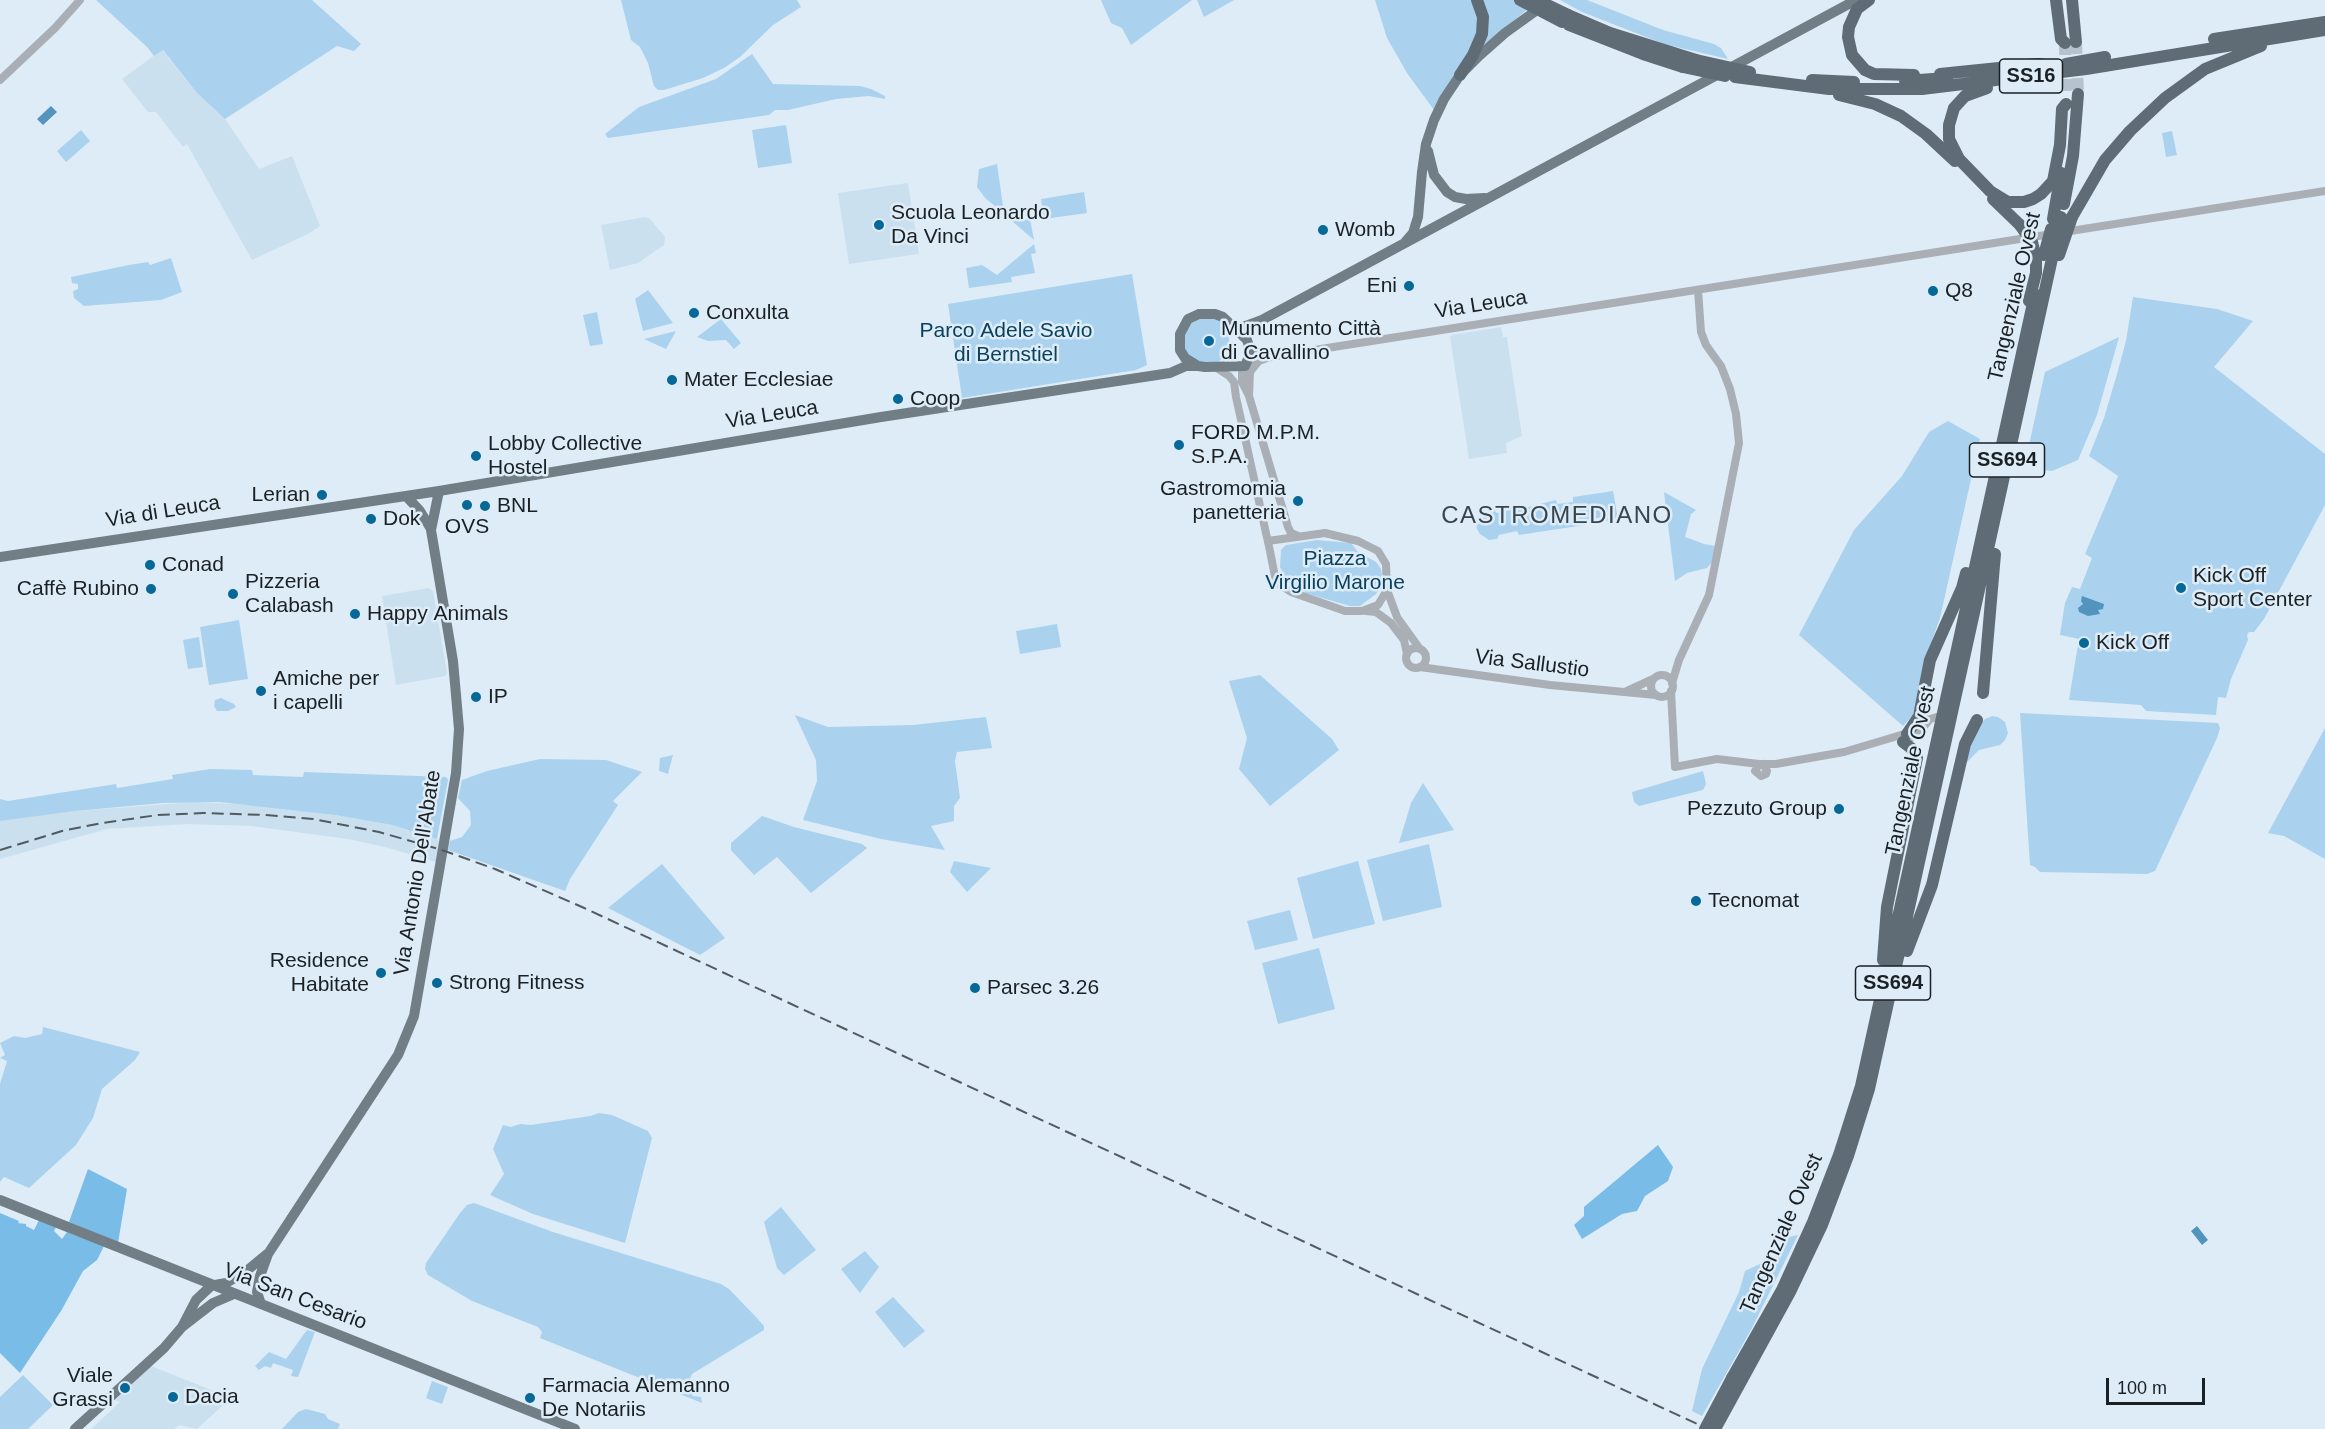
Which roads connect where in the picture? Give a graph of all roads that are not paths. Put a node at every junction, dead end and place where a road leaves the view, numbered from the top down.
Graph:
1 (80, 0) edge
2 (1477, 0) edge
3 (1521, 0) edge
4 (1537, 0) edge
5 (1550, 0) edge
6 (1856, 0) edge
7 (1869, 0) edge
8 (2058, 0) edge
9 (2072, 0) edge
10 (1565, 19) junction
11 (2325, 22) edge
12 (2325, 30) edge
13 (2325, 35) edge
14 (2050, 66) junction
15 (2086, 69) junction
16 (1460, 75) junction
17 (1750, 76) junction
18 (0, 80) edge
19 (1430, 130) junction
20 (2325, 191) edge
21 (1492, 196) junction
22 (2062, 218) junction
23 (1404, 243) junction
24 (2048, 256) junction
25 (1698, 290) junction
26 (1262, 320) junction
27 (1235, 327) junction
28 (1248, 342) junction
29 (1180, 350) junction
30 (1270, 357) junction
31 (1258, 362) junction
32 (1198, 366) junction
33 (1245, 366) junction
34 (1214, 367) junction
35 (1147, 376) junction
36 (1249, 396) junction
37 (2006, 467) junction
38 (439, 491) junction
39 (406, 496) junction
40 (1986, 512) junction
41 (431, 530) junction
42 (1298, 536) junction
43 (1268, 541) junction
44 (0, 557) edge
45 (1387, 590) junction
46 (1362, 611) junction
47 (1420, 649) junction
48 (1407, 654) junction
49 (1426, 657) junction
50 (1679, 660) junction
51 (1959, 666) junction
52 (1420, 667) junction
53 (1438, 669) junction
54 (1657, 677) junction
55 (1672, 687) junction
56 (1620, 693) junction
57 (1983, 693) dead end
58 (1658, 696) junction
59 (1928, 703) dead end
60 (1671, 710) junction
61 (1940, 716) dead end
62 (1977, 720) dead end
63 (1943, 736) junction
64 (1905, 738) junction
65 (1884, 1026) junction
66 (1872, 1037) junction
67 (0, 1200) edge
68 (1818, 1223) junction
69 (268, 1254) junction
70 (244, 1273) junction
71 (260, 1276) junction
72 (212, 1285) junction
73 (236, 1295) junction
74 (213, 1303) junction
75 (261, 1304) junction
76 (182, 1327) junction
77 (1737, 1380) junction
78 (75, 1429) edge
79 (575, 1429) edge
80 (1705, 1429) edge
81 (1715, 1429) edge

1 - 18 street
2 - 16 highway
3 - 10 highway, SS16, bridge
4 - 10 highway, SS16, bridge
5 - 16 main road
6 - 21 main road
7 - 14 highway
8 - 9 highway
10 - 17 highway, SS16, bridge
10 - 17 highway, SS16, bridge
11 - 14 highway, SS16
12 - 15 highway, SS16
13 - 22 highway
14 - 17 highway, SS16
15 - 17 highway, SS16
15 - 22 highway, Tangenziale Ovest / SS694
16 - 19 main road
17 - 24 highway, bridge
19 - 21 main road
19 - 23 main road
20 - 25 street, Via Leuca
21 - 23 main road
22 - 24 highway, Tangenziale Ovest / SS694, bridge
22 - 24 highway, bridge
23 - 26 main road
24 - 37 highway, Tangenziale Ovest / SS694
24 - 40 highway, Tangenziale Ovest / SS694
25 - 30 street, Via Leuca
25 - 50 street
26 - 27 main road
26 - 28 main road
27 - 28 main road
27 - 29 main road
28 - 30 street
28 - 33 main road
29 - 32 main road
29 - 35 main road, Via Leuca
30 - 31 street, Via Leuca
31 - 33 street, Via Leuca
31 - 36 street
32 - 34 main road
32 - 35 main road, Via Leuca
33 - 34 main road
33 - 36 street
34 - 43 street
35 - 38 main road, Via Leuca
36 - 42 street
37 - 51 highway, Tangenziale Ovest / SS694
37 - 57 highway
38 - 39 main road, Via di Leuca
38 - 41 main road, Via Antonio Dell'Abate
39 - 41 main road, Via Antonio Dell'Abate
39 - 44 main road, Via di Leuca
40 - 51 highway, Tangenziale Ovest / SS694
40 - 64 highway
41 - 69 main road, Via Antonio Dell'Abate
42 - 43 street
42 - 45 street
43 - 46 street
45 - 46 street
45 - 47 street
46 - 48 street
47 - 48 street
47 - 49 street
48 - 52 street
49 - 52 street
49 - 53 street
50 - 54 street, Via Sallustio
50 - 55 street
51 - 63 highway, Tangenziale Ovest / SS694
52 - 53 street, Via Sallustio
53 - 56 street, Via Sallustio
54 - 55 street
54 - 56 street, Via Sallustio
54 - 58 street
55 - 58 street
55 - 60 street
56 - 58 street, Via Sallustio
58 - 60 street
59 - 64 street
60 - 64 street
61 - 64 street
62 - 65 highway
63 - 65 highway, Tangenziale Ovest / SS694
63 - 66 highway, Tangenziale Ovest / SS694
64 - 66 highway
65 - 68 highway, Tangenziale Ovest / SS694
66 - 68 highway, Tangenziale Ovest / SS694
67 - 72 main road, Via San Cesario
68 - 77 highway, Tangenziale Ovest / SS694
69 - 70 main road, Via Antonio Dell'Abate
69 - 71 main road, Via Antonio Dell'Abate
70 - 72 main road, Via Antonio Dell'Abate
70 - 73 main road
71 - 73 main road, Via Antonio Dell'Abate
71 - 75 main road, Via Antonio Dell'Abate
72 - 73 main road, Via San Cesario
72 - 74 main road
72 - 76 main road
73 - 74 main road
73 - 75 main road, Via San Cesario
74 - 76 main road
75 - 79 main road, Via San Cesario
76 - 78 main road
77 - 80 highway, Tangenziale Ovest / SS694, bridge
77 - 81 highway, Tangenziale Ovest / SS694

